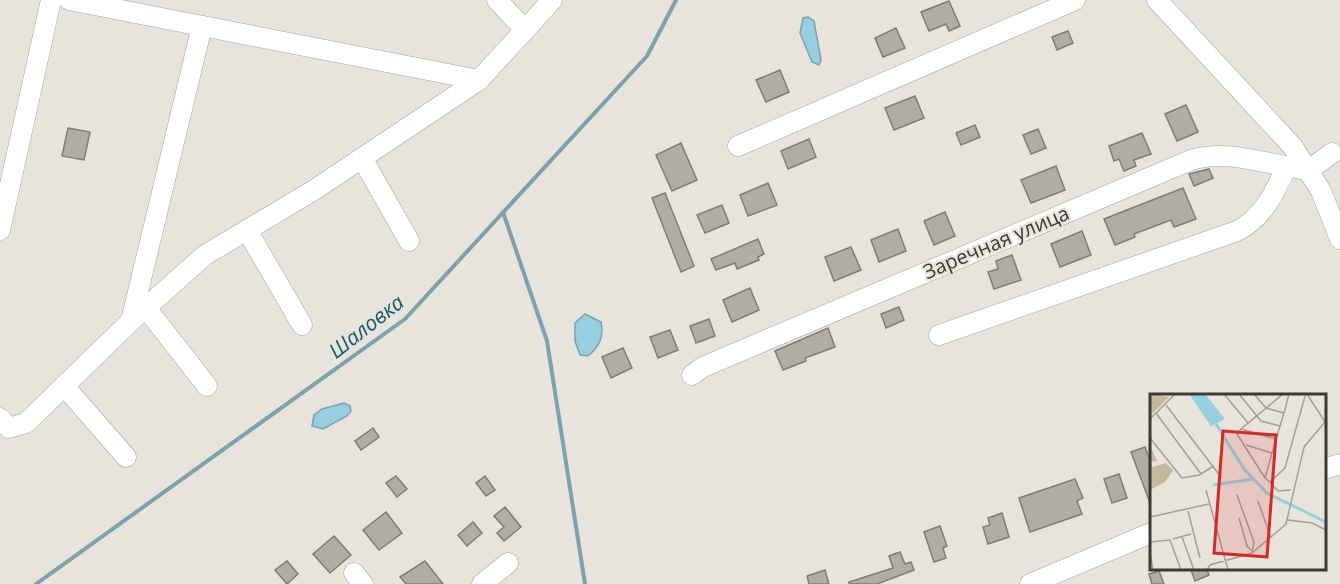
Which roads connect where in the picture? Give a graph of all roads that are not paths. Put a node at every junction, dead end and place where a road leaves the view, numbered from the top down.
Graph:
1 (51, 0) edge
2 (69, 0) edge
3 (497, 0) edge
4 (552, 0) edge
5 (1075, 0) edge
6 (1157, 0) edge
7 (202, 26) junction
8 (525, 30) junction
9 (479, 80) junction
10 (738, 146) dead end
11 (1332, 153) dead end
12 (362, 158) junction
13 (1286, 168) junction
14 (1309, 170) junction
15 (1335, 208) edge
16 (0, 230) edge
17 (247, 230) junction
18 (1340, 239) edge
19 (409, 241) dead end
20 (139, 315) junction
21 (302, 325) dead end
22 (939, 335) dead end
23 (692, 375) dead end
24 (207, 386) dead end
25 (65, 387) junction
26 (0, 418) edge
27 (126, 457) dead end
28 (1340, 464) edge
29 (1325, 468) edge
30 (1150, 533) edge
31 (508, 563) dead end
32 (482, 584) edge
33 (1030, 584) edge

1 - 16 street
2 - 7 street
3 - 8 street
4 - 8 street
5 - 10 street
6 - 14 street
7 - 9 street
7 - 20 street
8 - 9 street
9 - 12 street
11 - 14 street
12 - 17 street
12 - 19 street
13 - 14 street, Заречная улица
13 - 22 street
13 - 23 street, Заречная улица
14 - 15 street
15 - 18 street
17 - 20 street
17 - 21 street
20 - 24 street
20 - 25 street
25 - 26 street
25 - 27 street
28 - 29 street
30 - 33 street
31 - 32 street

